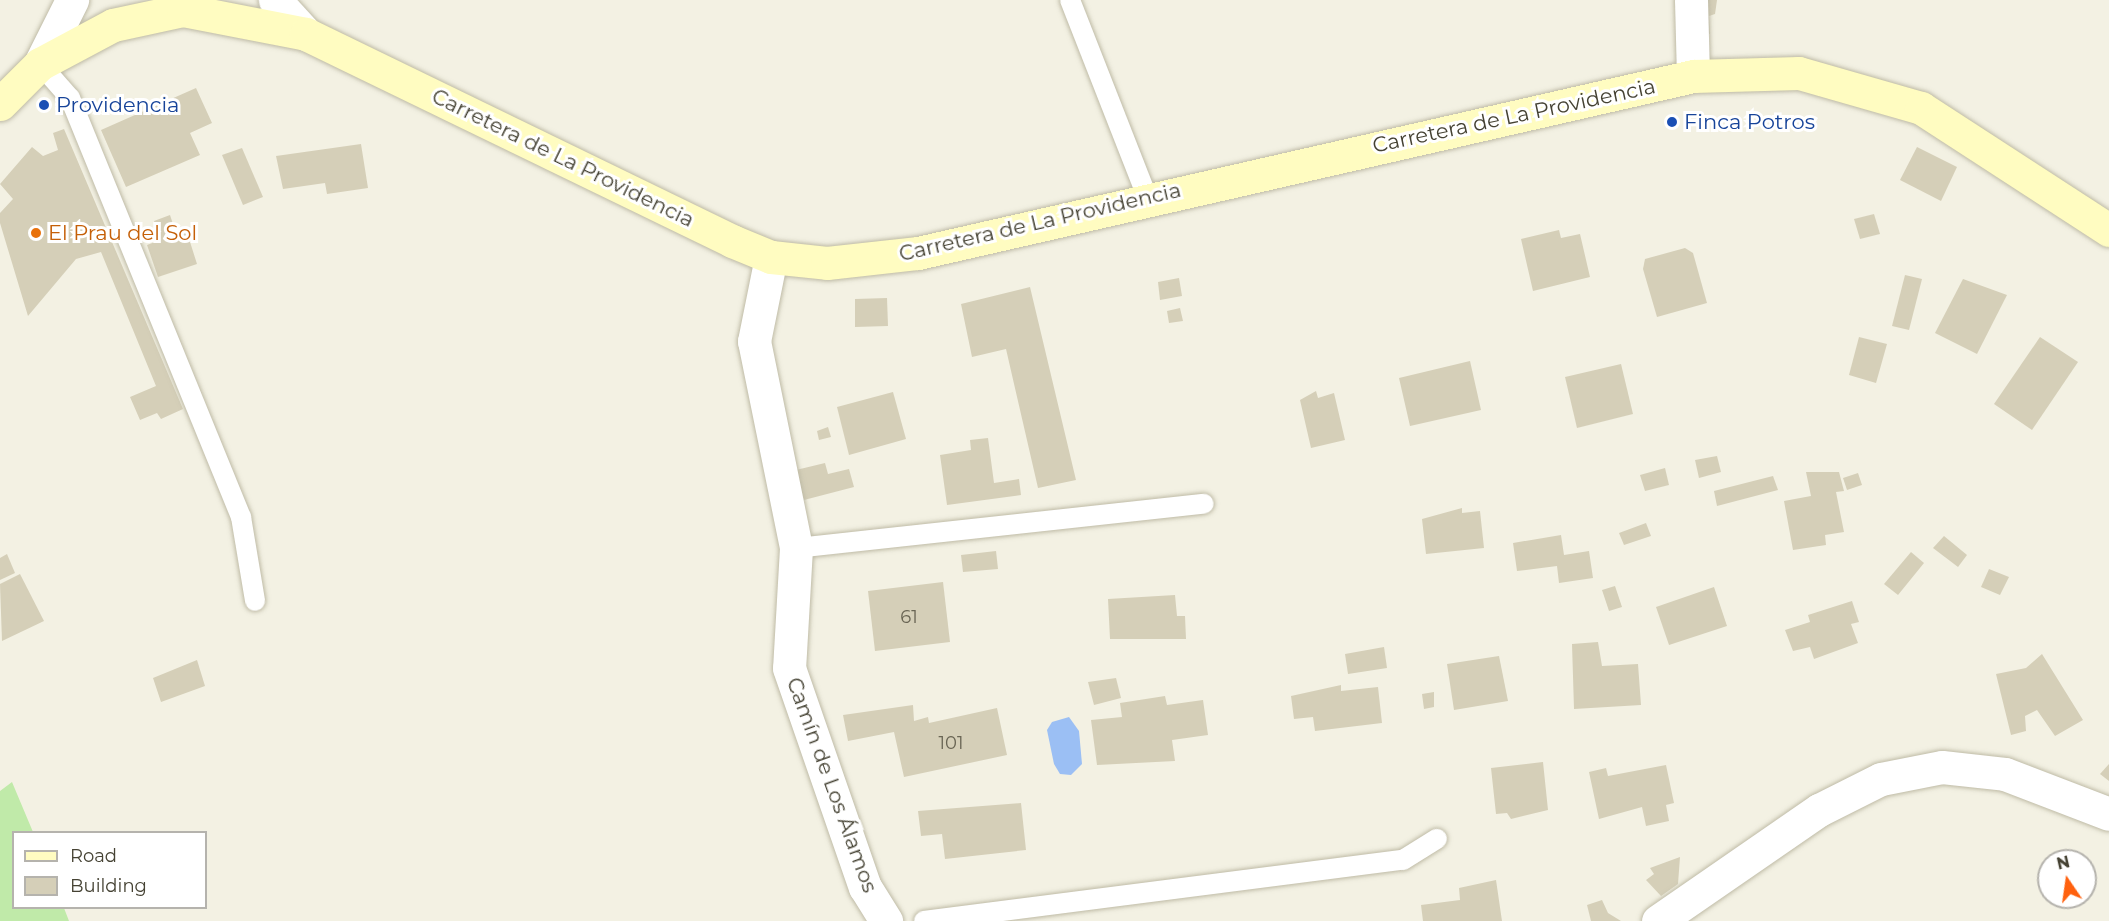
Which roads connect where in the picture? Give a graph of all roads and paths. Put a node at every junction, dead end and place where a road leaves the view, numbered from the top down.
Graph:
1 (72, 0) edge
2 (275, 0) edge
3 (1070, 0) edge
4 (1691, 0) edge
5 (182, 5) edge
6 (306, 34) junction
7 (40, 64) junction
8 (1693, 76) junction
9 (0, 104) edge
10 (1148, 199) junction
11 (2109, 231) edge
12 (771, 257) junction
13 (1204, 504) dead end
14 (796, 548) junction
15 (255, 601) dead end
16 (2109, 814) edge
17 (1437, 839) dead end
18 (886, 921) edge
19 (924, 921) edge
20 (1658, 921) edge

1 - 7 street
2 - 6 street
3 - 10 lane
4 - 8 street
5 - 6 street, Carretera de La Providencia
5 - 7 street, Carretera de La Providencia
6 - 12 street, Carretera de La Providencia
7 - 9 street, Carretera de La Providencia
7 - 15 lane
8 - 10 street, Carretera de La Providencia
8 - 11 street, Carretera de La Providencia
10 - 12 street, Carretera de La Providencia
12 - 14 street, Camín de Los Álamos
13 - 14 lane
14 - 18 street, Camín de Los Álamos
16 - 20 street
17 - 19 lane

